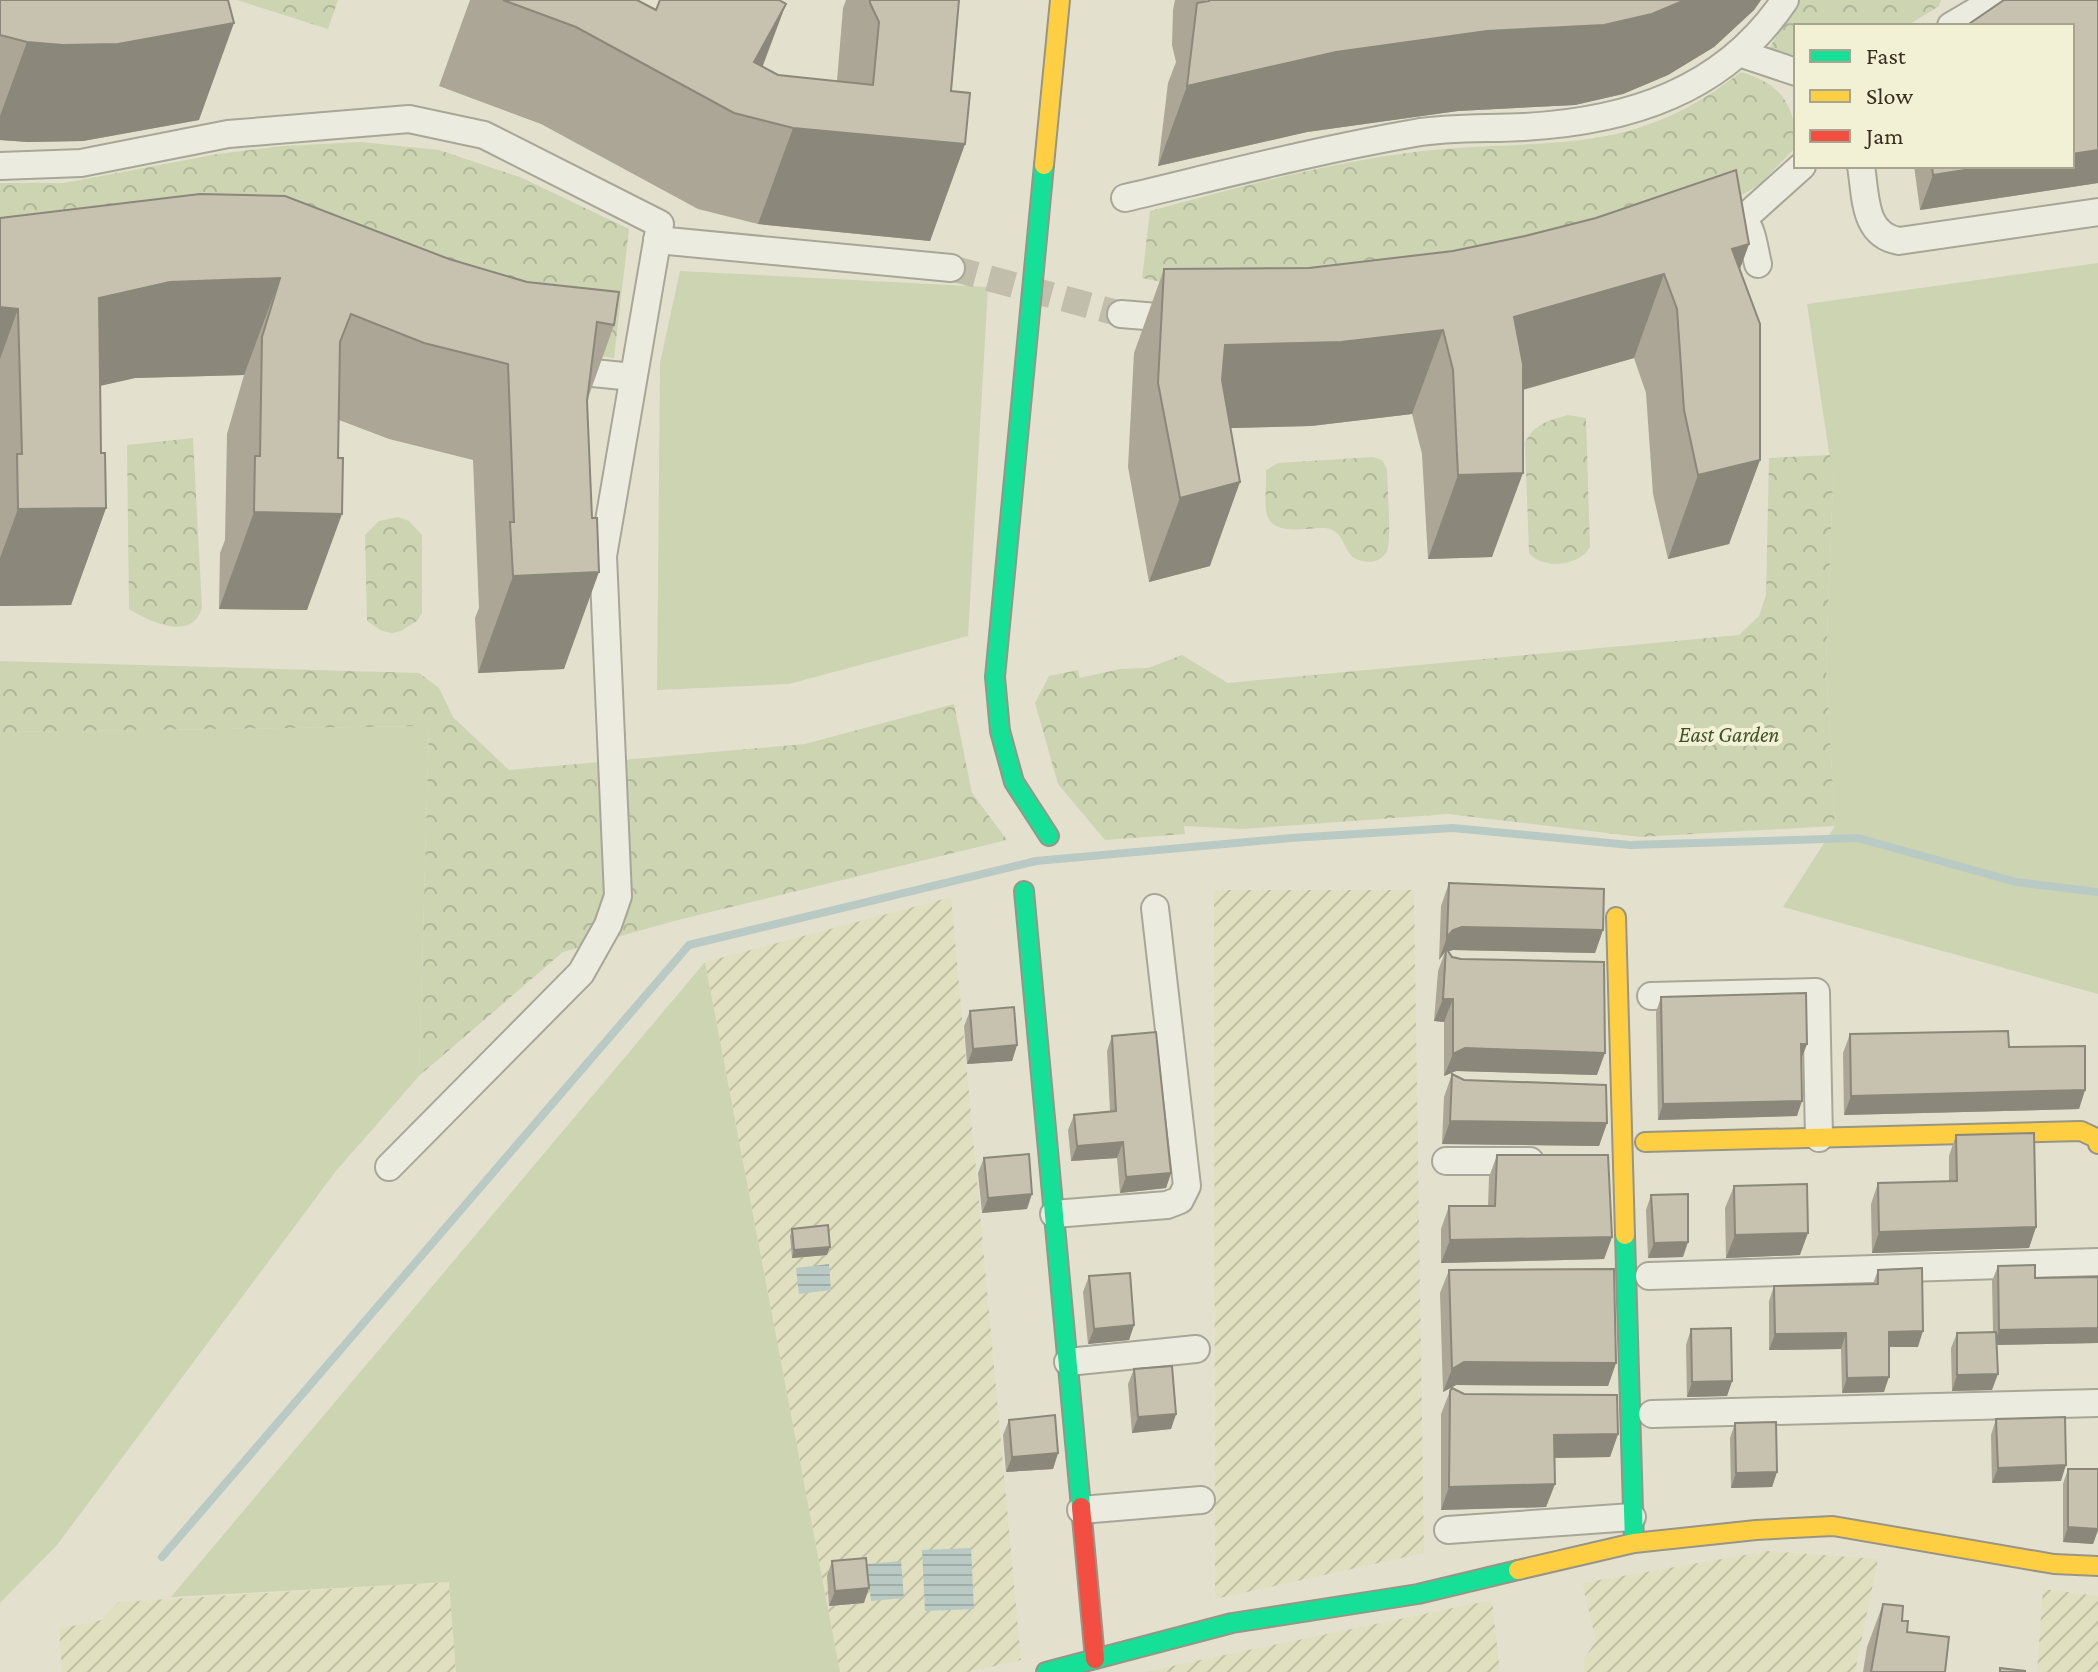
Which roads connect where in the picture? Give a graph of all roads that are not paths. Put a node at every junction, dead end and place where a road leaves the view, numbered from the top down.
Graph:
1 (1060, 0) edge
2 (1785, 0) edge
3 (1739, 53) junction
4 (1794, 71) edge
5 (0, 166) edge
6 (1800, 168) edge
7 (1861, 168) edge
8 (1125, 198) dead end
9 (2098, 212) edge
10 (1743, 219) junction
11 (1685, 222) edge
12 (657, 240) junction
13 (1758, 264) dead end
14 (951, 268) tunnel mouth
15 (1121, 314) tunnel mouth
16 (1202, 320) edge
17 (542, 368) edge
18 (633, 377) junction
19 (1049, 836) dead end
20 (1024, 891) dead end
21 (1155, 908) dead end
22 (1616, 917) dead end
23 (1588, 968) edge
24 (1618, 969) junction
25 (1651, 996) dead end
26 (1591, 1091) edge
27 (1621, 1092) junction
28 (1819, 1138) junction
29 (1645, 1142) dead end
30 (2098, 1144) edge
31 (1446, 1161) dead end
32 (1557, 1162) edge
33 (389, 1167) dead end
34 (1054, 1214) junction
35 (2098, 1262) edge
36 (1597, 1275) edge
37 (1638, 1275) junction
38 (1196, 1349) dead end
39 (1068, 1362) junction
40 (1597, 1401) edge
41 (2098, 1403) edge
42 (1640, 1408) junction
43 (1201, 1500) dead end
44 (1081, 1510) junction
45 (1632, 1517) junction
46 (1448, 1530) dead end
47 (1634, 1543) junction
48 (2098, 1566) edge
49 (1095, 1659) junction
50 (1046, 1672) edge

1 - 19 street
2 - 3 street
3 - 4 street
3 - 8 street
5 - 12 street
6 - 10 street
7 - 9 street
10 - 11 street
10 - 13 street
12 - 14 street
12 - 18 street
15 - 16 street
17 - 18 street
18 - 33 street
20 - 34 street
21 - 34 street
22 - 24 street
23 - 24 street
24 - 27 street
25 - 28 street
26 - 27 street
27 - 37 street
28 - 29 street
28 - 30 street
31 - 32 street
34 - 39 street
35 - 37 street
36 - 37 street
37 - 42 street
38 - 39 street
39 - 44 street
40 - 42 street
41 - 42 street
42 - 45 street
43 - 44 street
44 - 49 street
45 - 46 street
45 - 47 street
47 - 48 street
47 - 49 street
49 - 50 street

